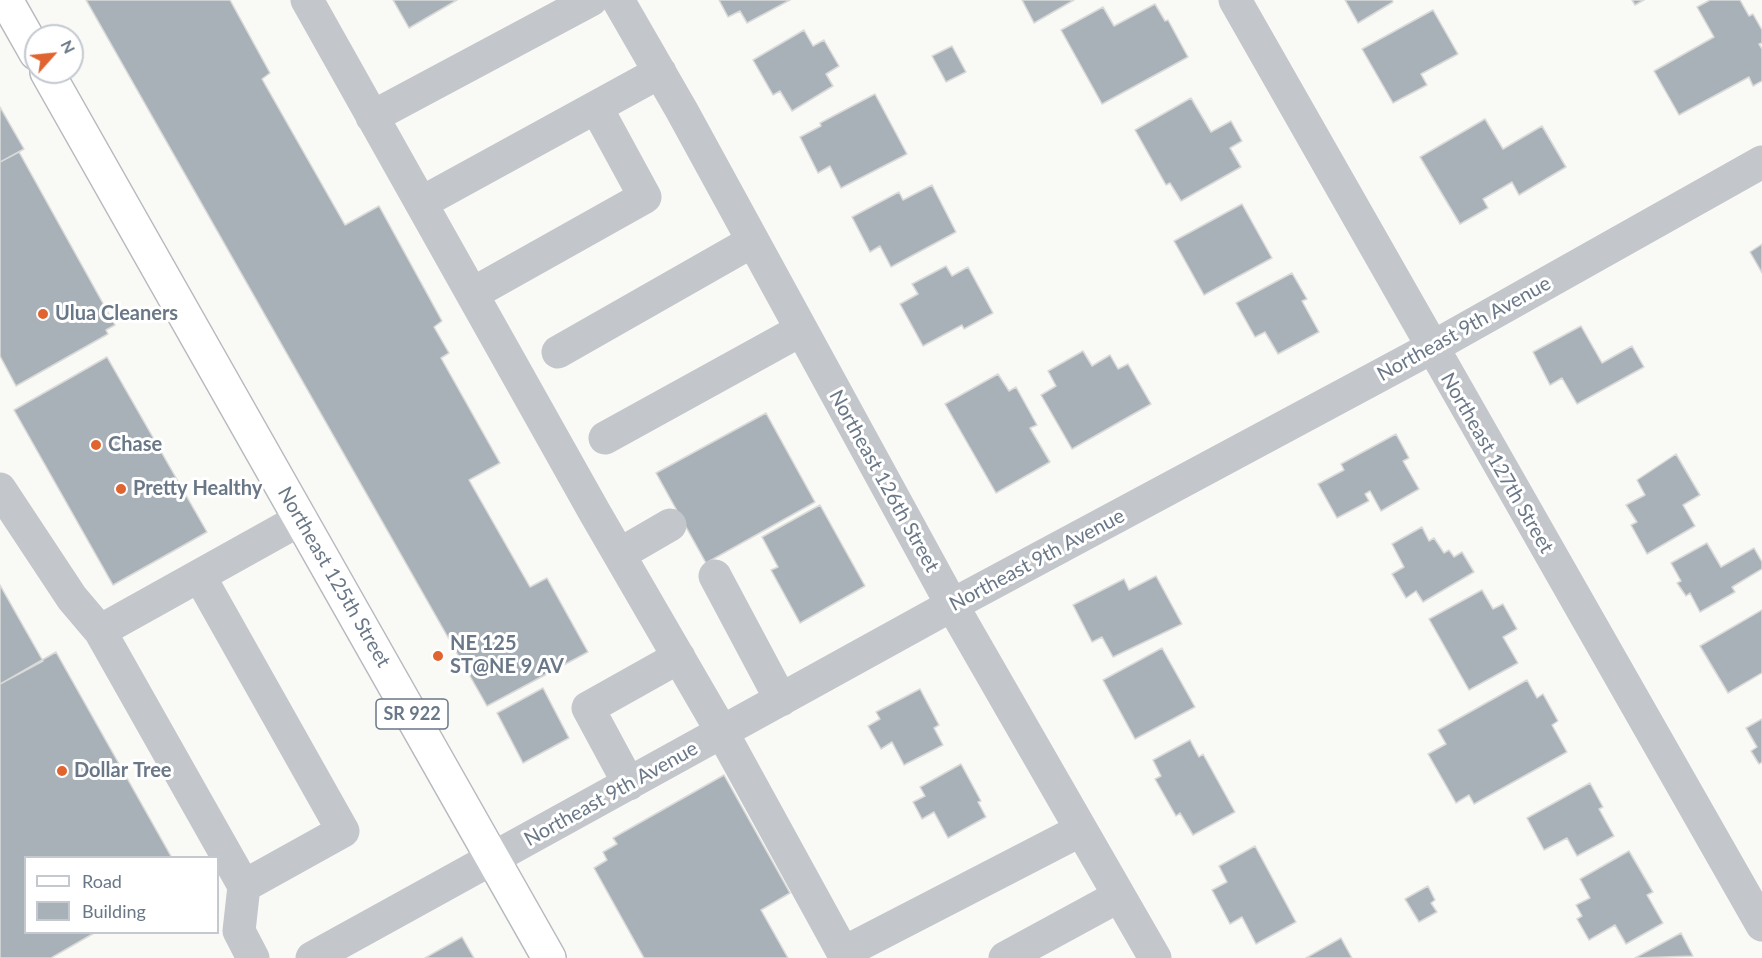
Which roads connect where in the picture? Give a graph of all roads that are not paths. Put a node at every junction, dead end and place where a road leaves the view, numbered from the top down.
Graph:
1 (6, 0) edge
2 (307, 0) edge
3 (591, 0) edge
4 (618, 0) edge
5 (1235, 0) edge
6 (24, 32) edge
7 (660, 72) junction
8 (54, 84) edge
9 (596, 107) junction
10 (372, 117) junction
11 (1762, 162) edge
12 (421, 203) junction
13 (753, 241) junction
14 (472, 294) junction
15 (801, 330) junction
16 (1431, 348) junction
17 (558, 352) dead end
18 (605, 438) dead end
19 (0, 489) edge
20 (301, 519) junction
21 (670, 525) dead end
22 (620, 554) junction
23 (715, 576) dead end
24 (200, 577) junction
25 (952, 605) junction
26 (100, 631) junction
27 (679, 657) junction
28 (781, 700) junction
29 (722, 732) junction
30 (629, 784) junction
31 (1082, 831) junction
32 (494, 858) junction
33 (244, 886) junction
34 (1119, 896) junction
35 (1762, 925) edge
36 (844, 955) edge
37 (253, 958) edge
38 (312, 958) edge
39 (549, 958) edge
40 (1005, 958) edge
41 (1155, 958) edge

1 - 6 main road
2 - 10 street
3 - 10 street
4 - 7 street, Northeast 126th Street
5 - 16 street, Northeast 127th Street
7 - 9 street
7 - 13 street, Northeast 126th Street
8 - 20 main road, Northeast 125th Street / SR 922
9 - 12 street
9 - 14 street
10 - 12 street
11 - 16 street, Northeast 9th Avenue
12 - 14 street
13 - 15 street, Northeast 126th Street
13 - 17 street
14 - 22 street
15 - 18 street
15 - 25 street, Northeast 126th Street
16 - 25 street, Northeast 9th Avenue
16 - 35 street, Northeast 127th Street
19 - 26 street
20 - 24 street
20 - 32 main road, Northeast 125th Street / SR 922
21 - 22 street
22 - 27 street
23 - 28 street
24 - 26 street
24 - 33 street
25 - 28 street, Northeast 9th Avenue
25 - 31 street, Northeast 126th Street
26 - 33 street
27 - 29 street
27 - 30 street
28 - 29 street, Northeast 9th Avenue
29 - 30 street, Northeast 9th Avenue
29 - 36 street
30 - 32 street, Northeast 9th Avenue
31 - 34 street, Northeast 126th Street
31 - 36 street
32 - 38 street, Northeast 9th Avenue
32 - 39 main road, Northeast 125th Street / SR 922
33 - 37 street
34 - 40 street
34 - 41 street, Northeast 126th Street

